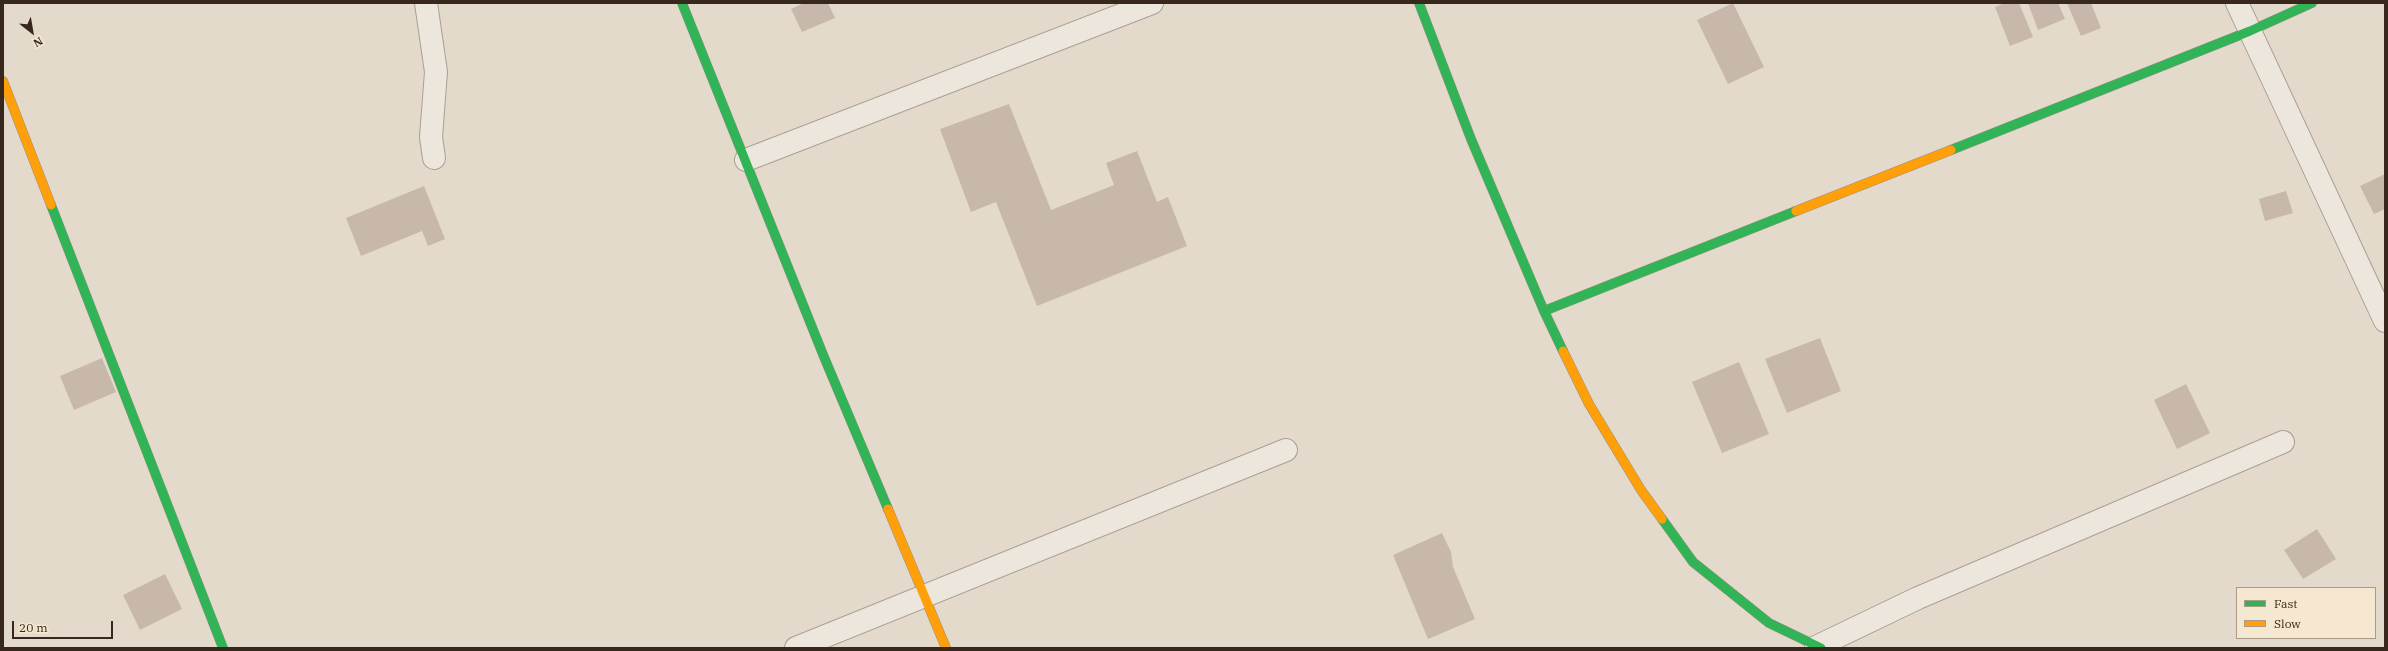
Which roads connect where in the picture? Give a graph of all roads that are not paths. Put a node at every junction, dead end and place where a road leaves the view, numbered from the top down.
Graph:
1 (426, 3) edge
2 (682, 3) edge
3 (1152, 3) edge
4 (1419, 3) edge
5 (2237, 3) edge
6 (2312, 3) edge
7 (2250, 31) junction
8 (3, 81) edge
9 (434, 158) dead end
10 (746, 160) junction
11 (1544, 311) junction
12 (2385, 322) edge
13 (2283, 442) dead end
14 (1286, 450) dead end
15 (925, 596) junction
16 (223, 648) edge
17 (796, 648) edge
18 (946, 648) edge
19 (1818, 648) edge

1 - 9 street
2 - 10 street
3 - 10 street
4 - 11 street
5 - 7 street
6 - 7 street
7 - 11 street
7 - 12 street
8 - 16 street
10 - 15 street
11 - 19 street
13 - 19 street
14 - 15 street
15 - 17 street
15 - 18 street

